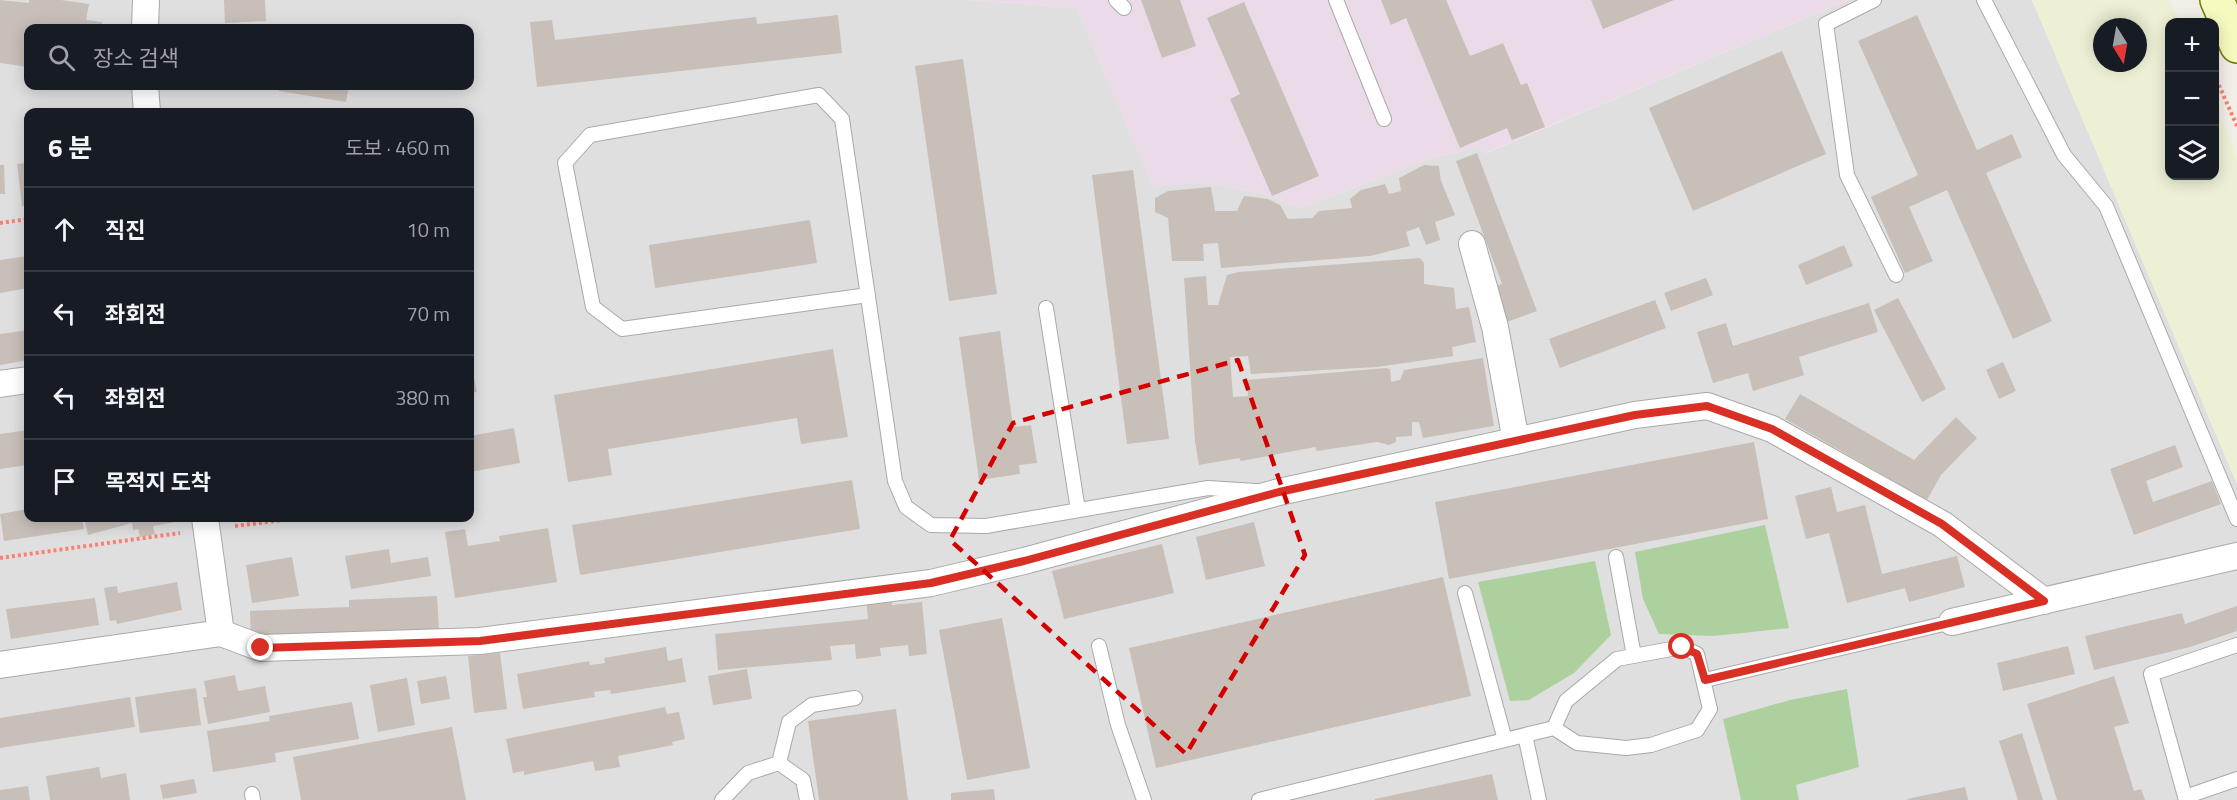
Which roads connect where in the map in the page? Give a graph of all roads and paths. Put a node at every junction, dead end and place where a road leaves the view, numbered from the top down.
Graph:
1 (146, 0) edge
2 (1336, 0) edge
3 (1874, 0) edge
4 (1984, 0) edge
5 (2217, 0) edge
6 (145, 24) edge
7 (2237, 46) edge
8 (2219, 85) edge
9 (145, 90) edge
10 (147, 108) edge
11 (1384, 118) dead end
12 (2237, 126) edge
13 (24, 220) edge
14 (0, 223) edge
15 (1472, 244) dead end
16 (1896, 275) dead end
17 (868, 295) junction
18 (1046, 308) dead end
19 (24, 381) edge
20 (0, 384) edge
21 (1516, 441) junction
22 (1279, 492) junction
23 (1078, 510) junction
24 (2237, 519) edge
25 (237, 522) edge
26 (206, 524) edge
27 (2237, 556) edge
28 (1616, 557) dead end
29 (0, 558) edge
30 (1465, 593) dead end
31 (2044, 601) junction
32 (1952, 622) joint
33 (221, 633) junction
34 (2237, 645) edge
35 (1099, 646) dead end
36 (1634, 656) junction
37 (0, 665) edge
38 (1705, 680) junction
39 (855, 699) dead end
40 (1554, 728) junction
41 (1525, 735) junction
42 (1505, 740) junction
43 (779, 763) junction
44 (2237, 779) edge
45 (2185, 799) edge
46 (722, 800) edge
47 (807, 800) edge
48 (1144, 800) edge
49 (1259, 800) edge
50 (1539, 800) edge

1 - 6 street
2 - 11 lane
3 - 16 lane
4 - 24 lane
5 - 7 main road
8 - 12 path
9 - 10 street
13 - 14 path
15 - 21 street
17 - 17 lane
17 - 23 lane
18 - 23 lane
19 - 20 street
21 - 22 street
21 - 31 street
22 - 23 lane
22 - 33 street
25 - 26 path
26 - 29 path
26 - 33 street
27 - 31 street
28 - 36 lane
30 - 42 lane
31 - 32 street
32 - 38 lane
33 - 37 street
34 - 45 lane
35 - 48 lane
36 - 38 lane
36 - 40 lane
38 - 40 lane
39 - 43 lane
40 - 41 lane
41 - 42 lane
41 - 50 lane
42 - 49 lane
43 - 46 lane
43 - 47 lane
44 - 45 lane

